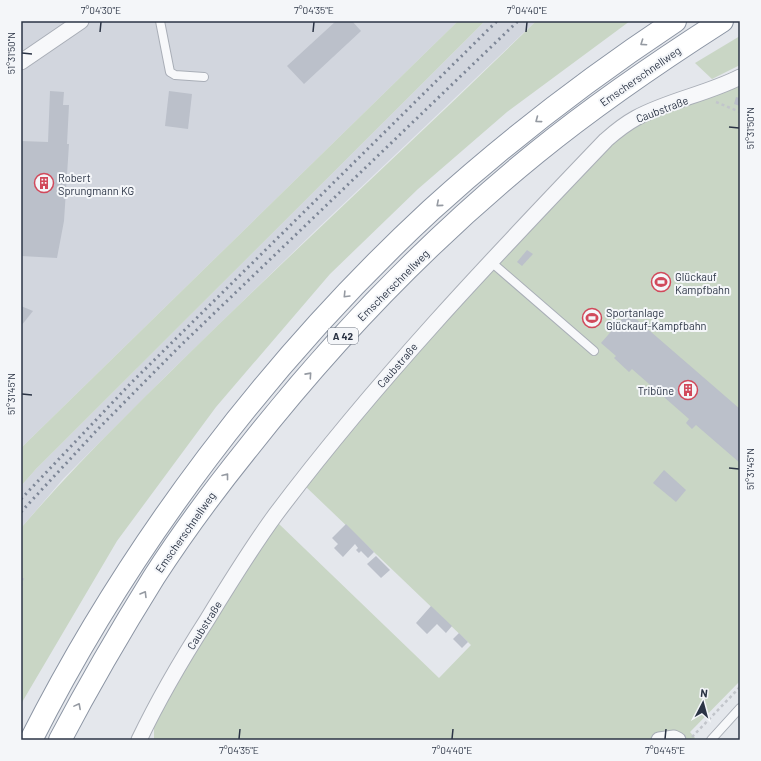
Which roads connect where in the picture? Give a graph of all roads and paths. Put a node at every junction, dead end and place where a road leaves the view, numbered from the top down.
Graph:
1 (81, 21) edge
2 (160, 21) edge
3 (675, 21) edge
4 (722, 21) edge
5 (21, 62) edge
6 (204, 77) dead end
7 (740, 77) edge
8 (709, 91) junction
9 (740, 112) edge
10 (490, 261) junction
11 (594, 351) dead end
12 (23, 578) dead end
13 (21, 586) edge
14 (740, 687) edge
15 (740, 708) edge
16 (31, 740) edge
17 (60, 740) edge
18 (139, 740) edge
19 (659, 740) edge
20 (678, 740) edge
21 (689, 740) edge
22 (711, 740) edge

1 - 5 street
2 - 6 lane
3 -> 16 highway, A 42
17 -> 4 highway, Emscherschnellweg / A 42
7 - 8 street, Caubstraße
8 - 9 path
8 - 10 street, Caubstraße
10 - 11 lane
10 - 18 street, Caubstraße
12 - 13 path
14 - 21 path
15 - 22 lane
19 - 20 street

